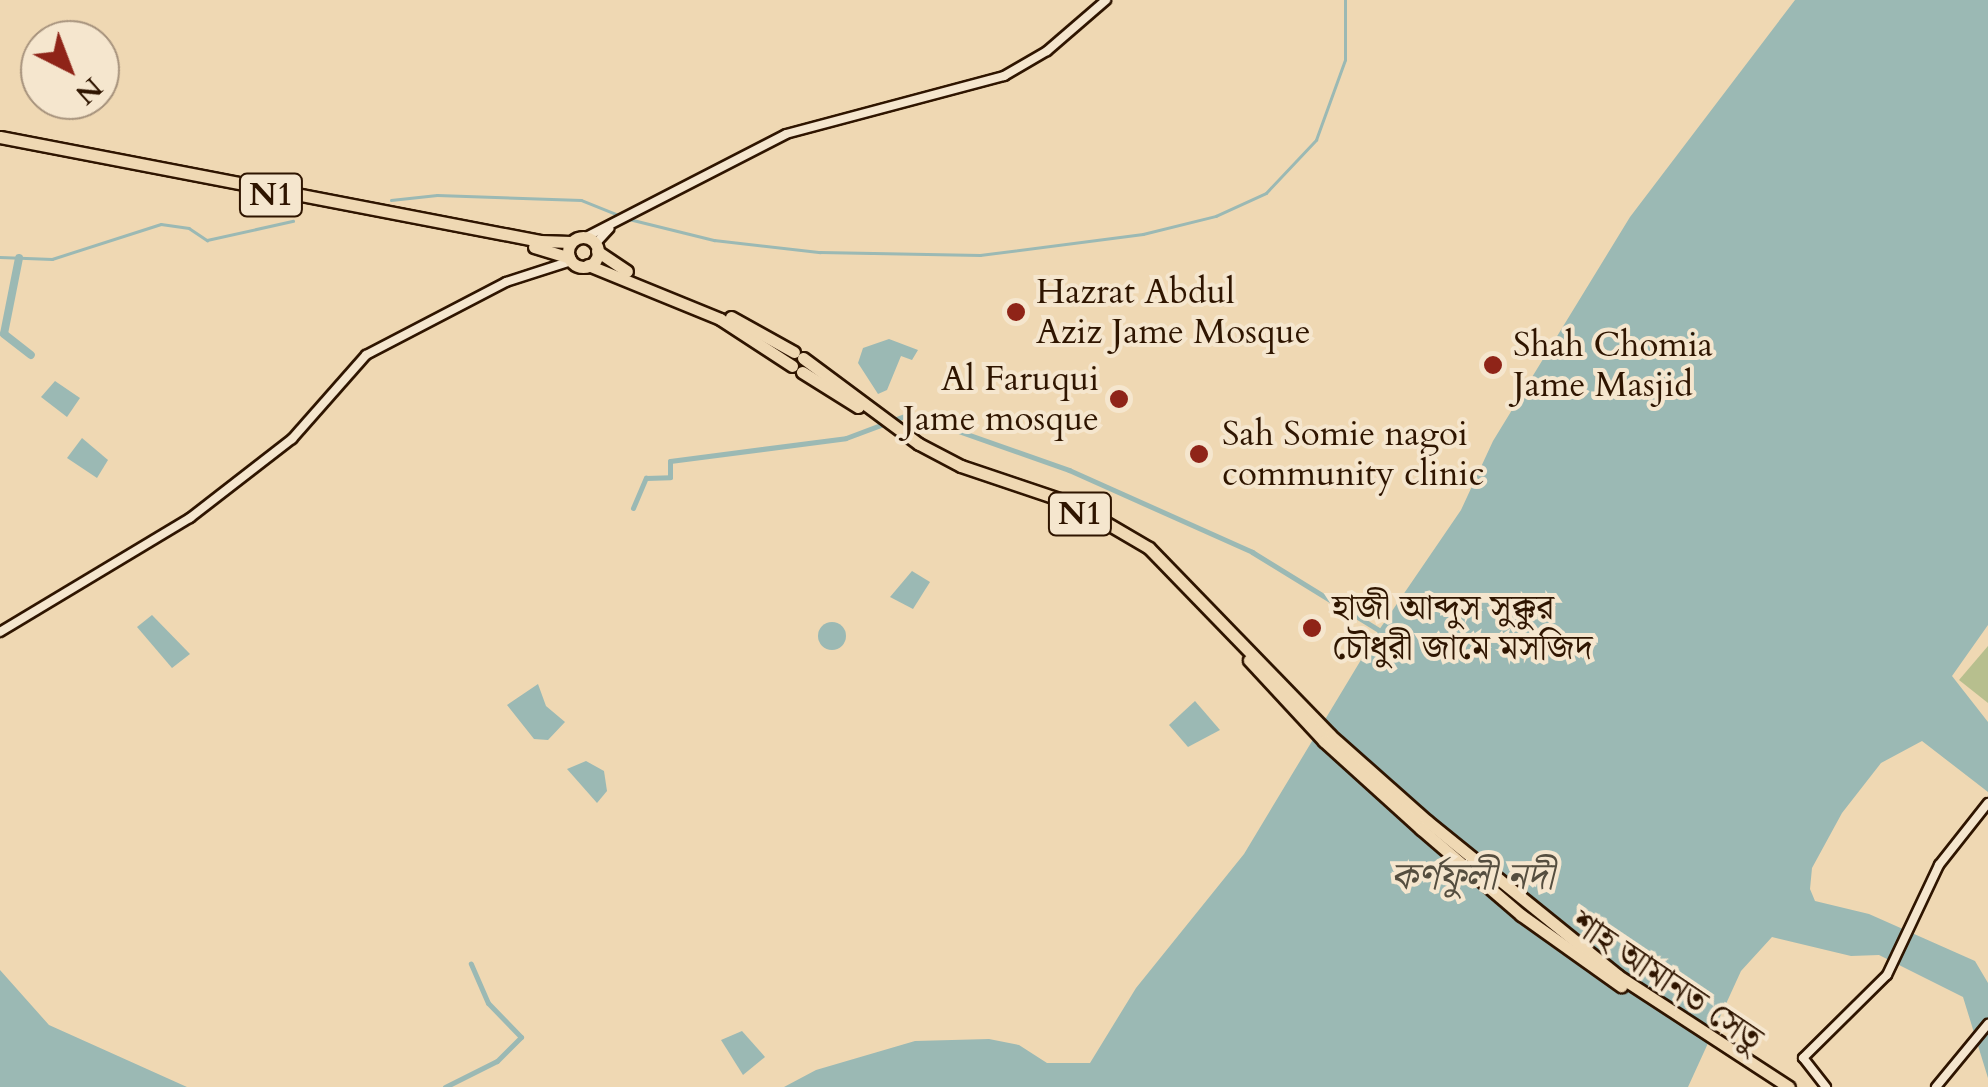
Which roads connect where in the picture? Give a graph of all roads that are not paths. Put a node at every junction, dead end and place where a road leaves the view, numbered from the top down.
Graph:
1 (1106, 0) edge
2 (0, 141) edge
3 (572, 242) junction
4 (593, 244) junction
5 (570, 259) junction
6 (588, 265) junction
7 (629, 276) junction
8 (0, 632) edge
9 (1988, 803) edge
10 (1988, 1024) edge
11 (1772, 1083) edge
12 (1789, 1087) edge
13 (1826, 1087) edge
14 (1936, 1087) edge

1 - 4 main road
2 - 3 highway, N1
2 - 5 highway, N1
3 - 4 highway, N1
3 - 5 highway
4 - 6 highway
4 - 7 highway, N1
5 - 6 highway, N1
5 - 8 main road
6 - 7 highway, N1
7 - 11 highway, শাহ আমানত সেতু / N1
9 - 13 main road
10 - 14 main road
11 - 12 highway, N1

